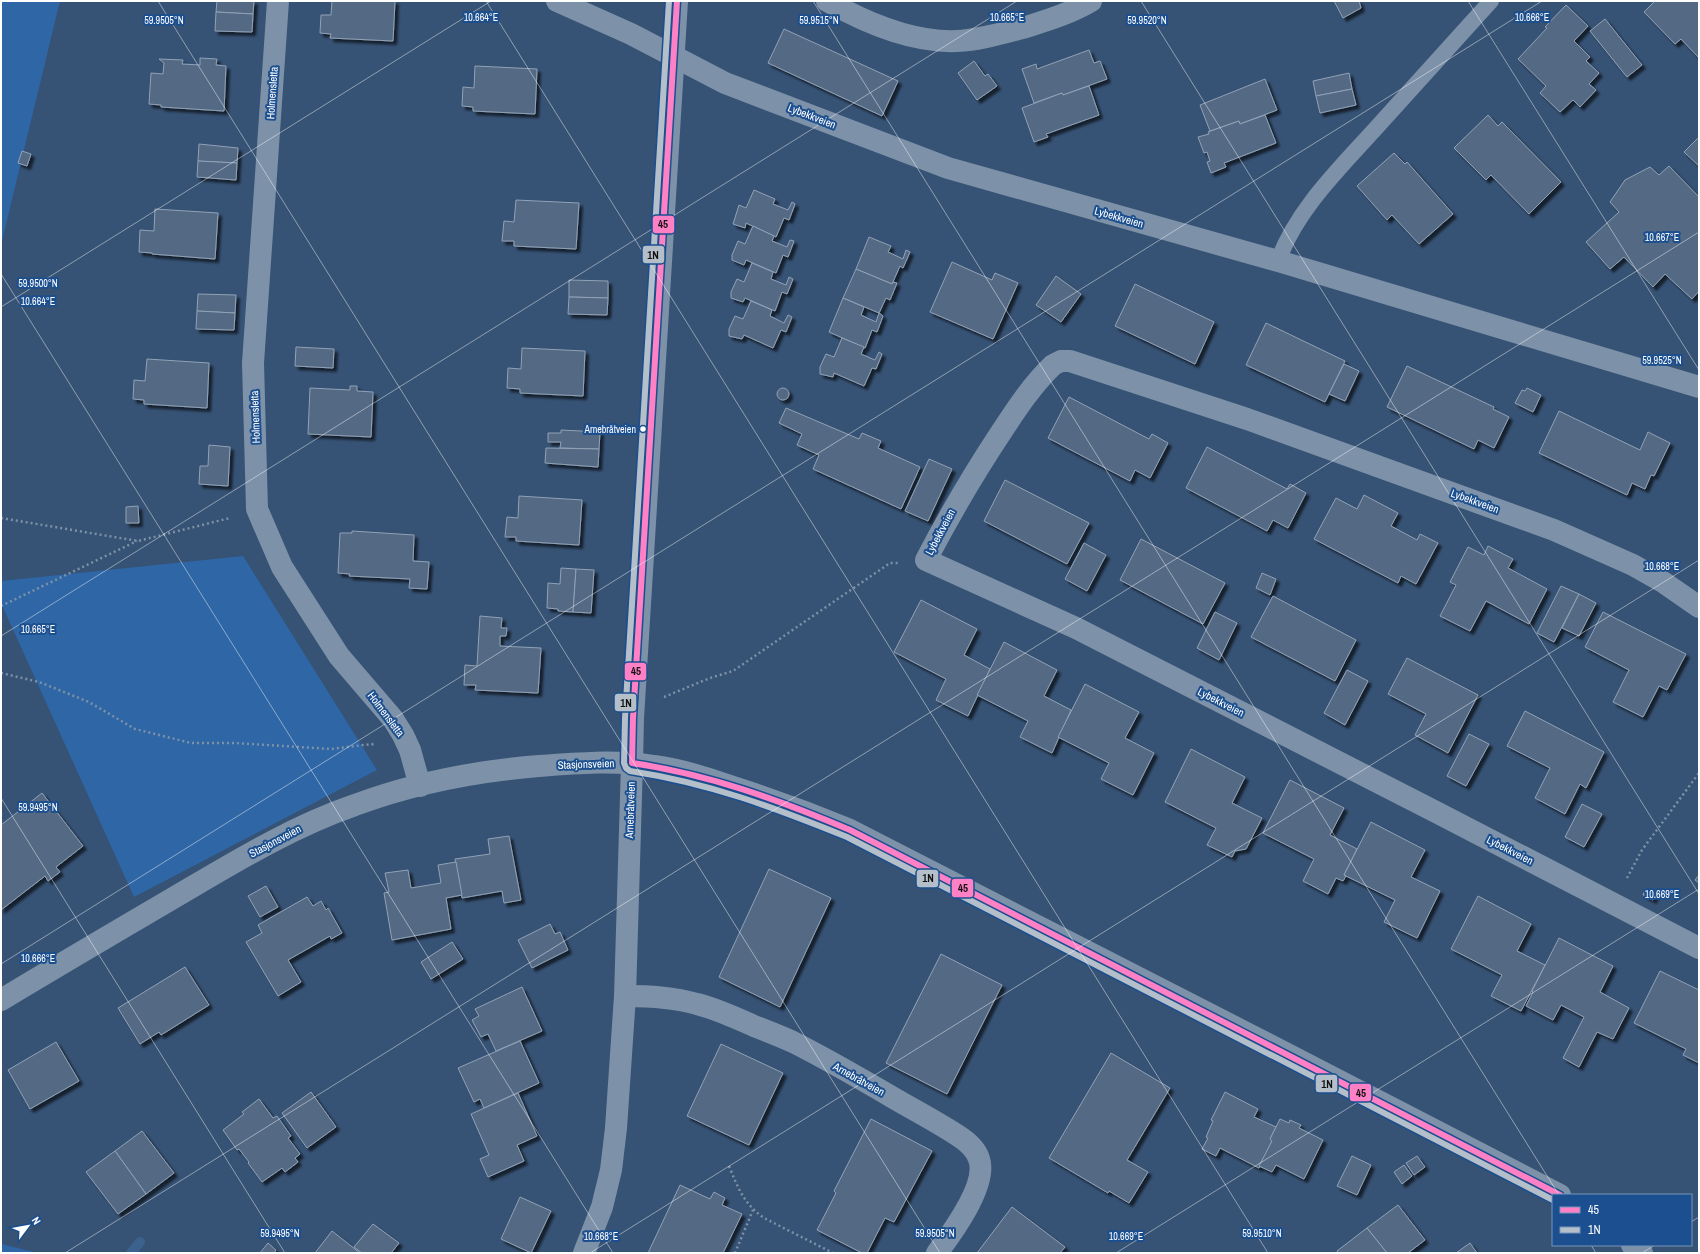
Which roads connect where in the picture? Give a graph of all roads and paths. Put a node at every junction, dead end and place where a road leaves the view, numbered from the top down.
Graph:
1 (278, 1) edge
2 (557, 1) edge
3 (677, 1) edge
4 (827, 1) edge
5 (1091, 1) edge
6 (1491, 1) edge
7 (674, 57) junction
8 (1278, 261) junction
9 (1699, 387) edge
10 (257, 510) junction
11 (1, 518) edge
12 (138, 541) junction
13 (926, 560) junction
14 (1, 606) edge
15 (1699, 607) edge
16 (1, 673) edge
17 (664, 697) dead end
18 (377, 749) dead end
19 (632, 763) junction
20 (1699, 773) edge
21 (420, 786) junction
22 (1613, 903) junction
23 (1699, 948) edge
24 (625, 996) junction
25 (1, 1000) edge
26 (730, 1166) dead end
27 (1558, 1194) edge
28 (753, 1210) junction
29 (1633, 1246) edge
30 (584, 1253) edge
31 (735, 1253) edge
32 (832, 1253) edge
33 (937, 1253) edge
34 (1642, 1253) edge

1 - 10 street, Holmensletta
2 - 7 street, Lybekkveien
3 - 7 street, Arnebråtveien
4 - 5 street
6 - 8 lane
7 - 8 street, Lybekkveien
7 - 19 street, Arnebråtveien
8 - 9 street, Lybekkveien
10 - 12 path
10 - 21 street, Holmensletta
11 - 12 path
12 - 14 path
13 - 15 street, Lybekkveien
13 - 17 path
13 - 22 street, Lybekkveien
16 - 18 path
19 - 21 street, Stasjonsveien
19 - 24 street, Arnebråtveien
19 - 27 street, Stasjonsveien
20 - 22 path
21 - 25 street, Stasjonsveien
22 - 23 street, Lybekkveien
24 - 30 street, Arnebråtveien
24 - 33 street, Arnebråtveien
26 - 28 path
28 - 31 path
28 - 32 path
29 - 34 street

